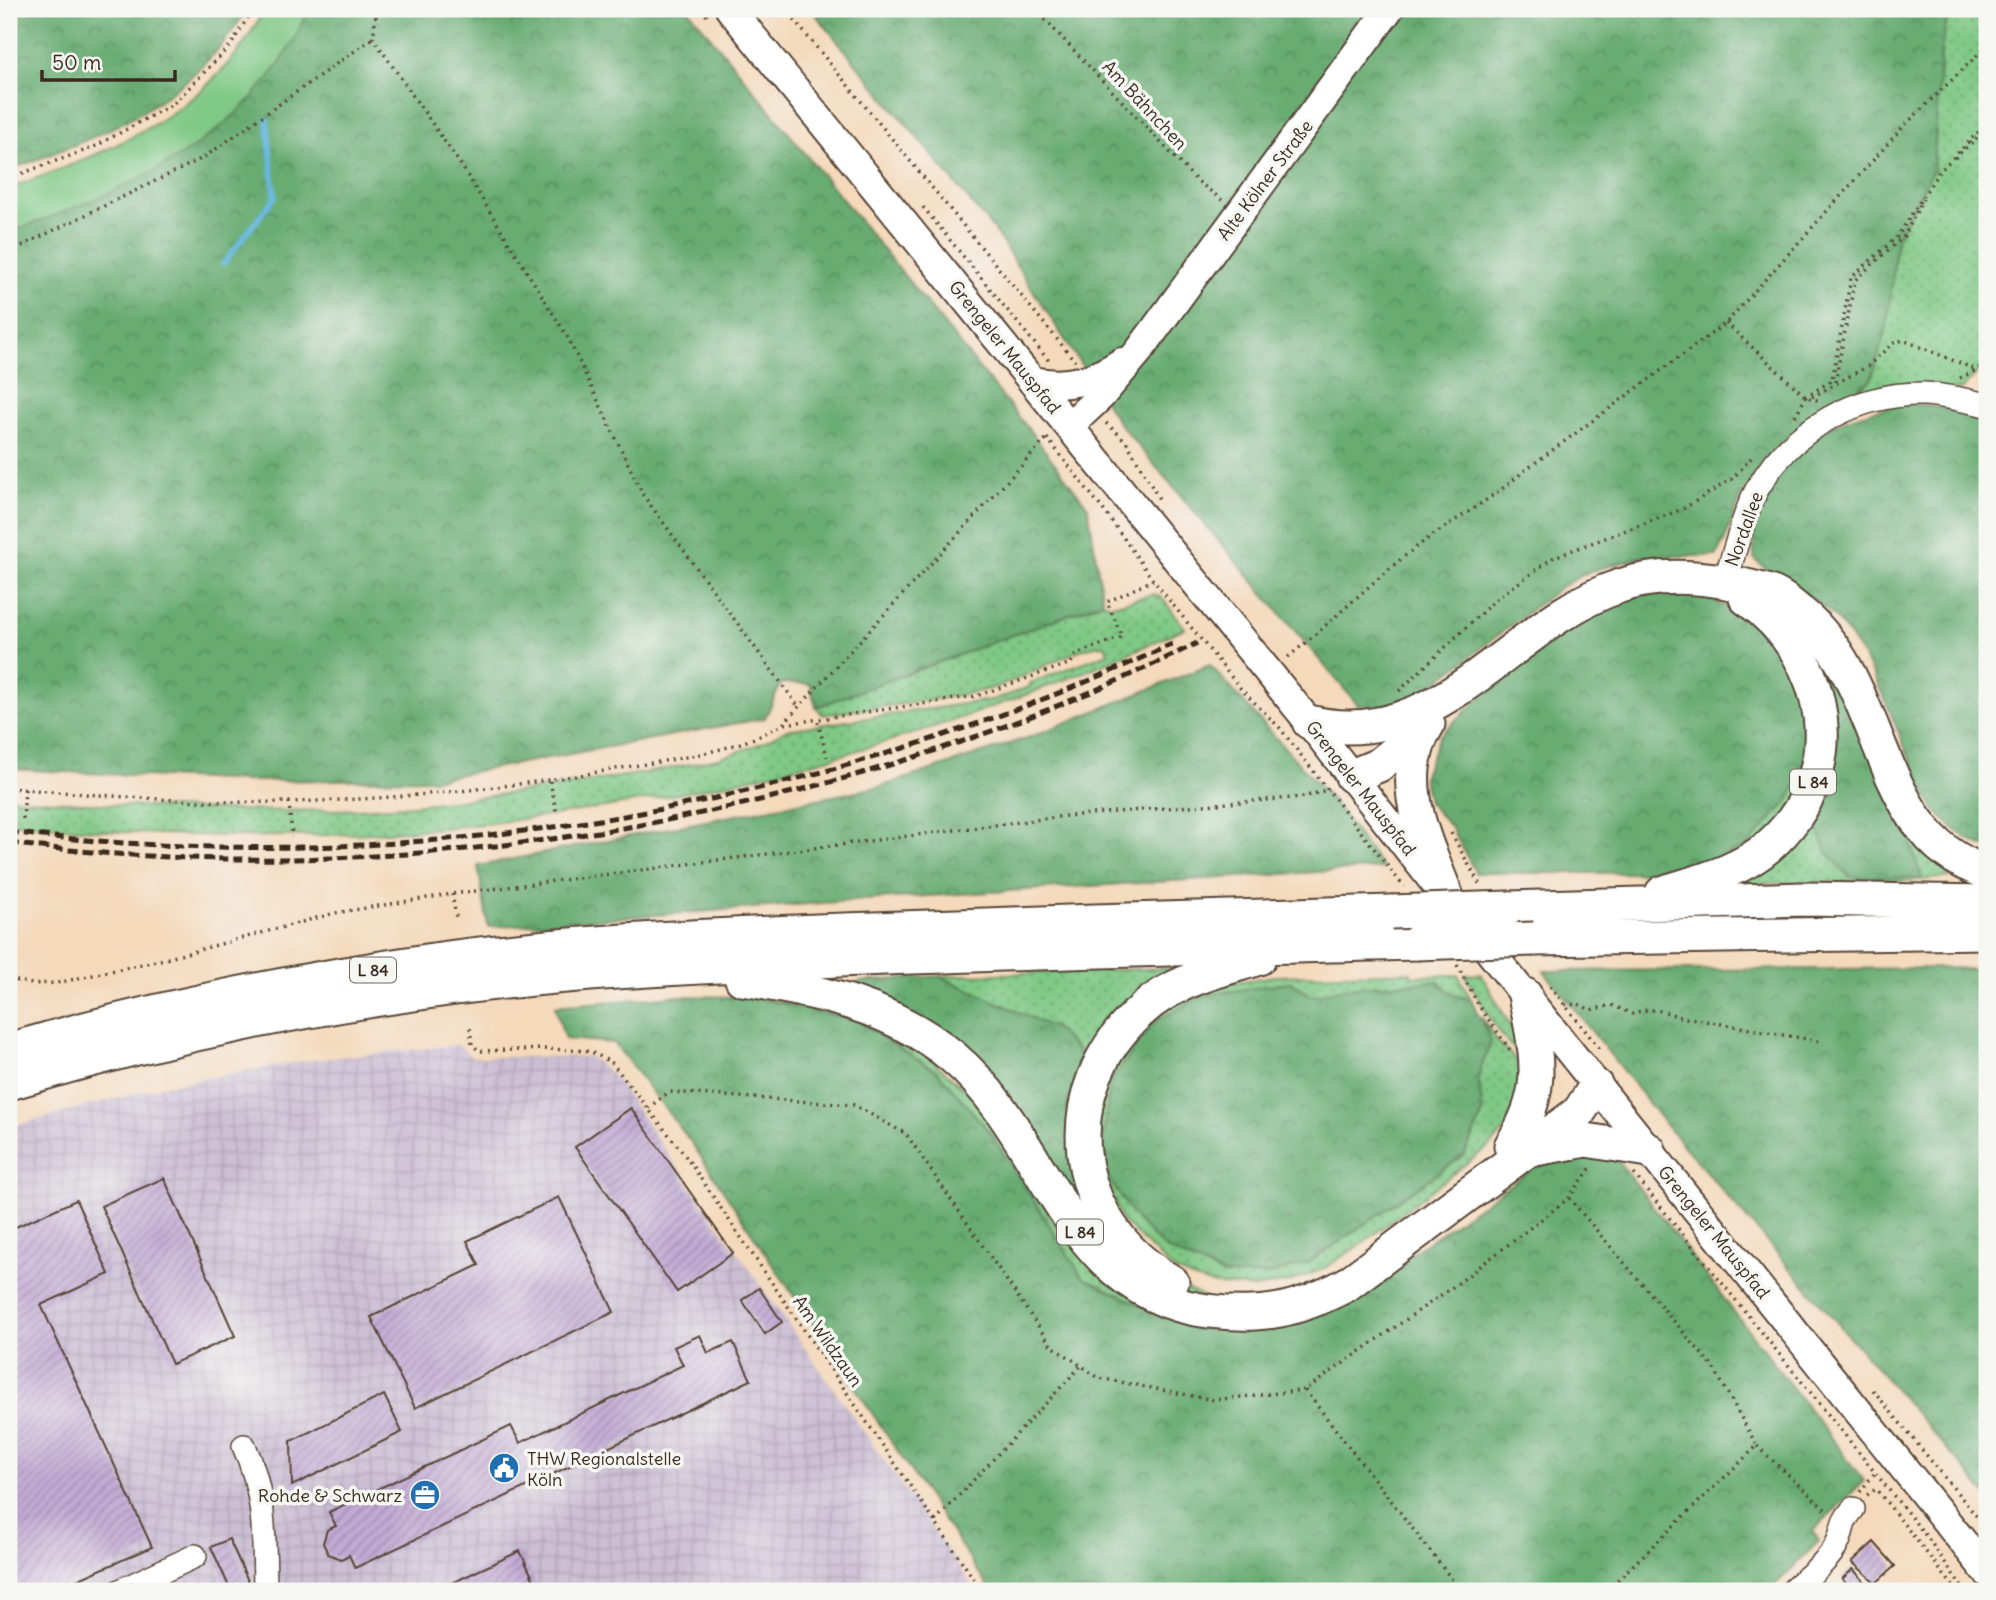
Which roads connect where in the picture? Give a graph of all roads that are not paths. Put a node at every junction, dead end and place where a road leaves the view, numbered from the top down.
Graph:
1 (730, 9) edge
2 (1389, 9) edge
3 (1139, 351) junction
4 (1032, 381) junction
5 (1987, 405) edge
6 (1068, 424) junction
7 (1724, 582) junction
8 (1411, 712) junction
9 (1309, 722) junction
10 (1352, 776) junction
11 (1987, 872) edge
12 (1448, 900) junction
13 (1987, 902) edge
14 (1622, 906) junction
15 (1987, 932) edge
16 (1299, 946) junction
17 (667, 968) junction
18 (1537, 989) junction
19 (177, 1006) junction
20 (9, 1026) edge
21 (9, 1050) edge
22 (9, 1083) edge
23 (1596, 1086) junction
24 (1518, 1149) junction
25 (1649, 1150) junction
26 (244, 1446) dead end
27 (1847, 1516) road end
28 (195, 1556) dead end
29 (1987, 1572) edge
30 (120, 1591) edge
31 (265, 1591) edge
32 (1792, 1591) edge

1 - 4 main road, Grengeler Mauspfad
2 - 3 main road, Alte Kölner Straße
3 - 4 main road, Alte Kölner Straße
3 - 6 main road, Alte Kölner Straße
4 - 6 main road, Grengeler Mauspfad
5 - 7 street, Nordallee
6 - 9 main road, Grengeler Mauspfad
7 - 8 highway
7 - 11 highway
7 - 14 highway, L 84
8 - 9 highway
8 - 10 highway
8 - 12 highway
9 - 10 main road, Grengeler Mauspfad
10 - 12 main road, Grengeler Mauspfad
12 - 18 main road, Grengeler Mauspfad
13 - 14 highway, L 84
14 - 19 highway, L 84, bridge
15 - 16 highway, L 84, bridge
16 - 17 highway, L 84
16 - 24 highway, L 84
17 - 22 highway, L 84
17 - 24 highway, L 84
18 - 23 main road, Grengeler Mauspfad
18 - 24 highway, L 84
19 - 20 highway
19 - 21 highway, L 84
23 - 24 highway, L 84
23 - 25 main road, Grengeler Mauspfad
24 - 25 highway, L 84
25 - 29 main road, Grengeler Mauspfad
26 - 31 street
27 - 32 street
28 - 30 street

